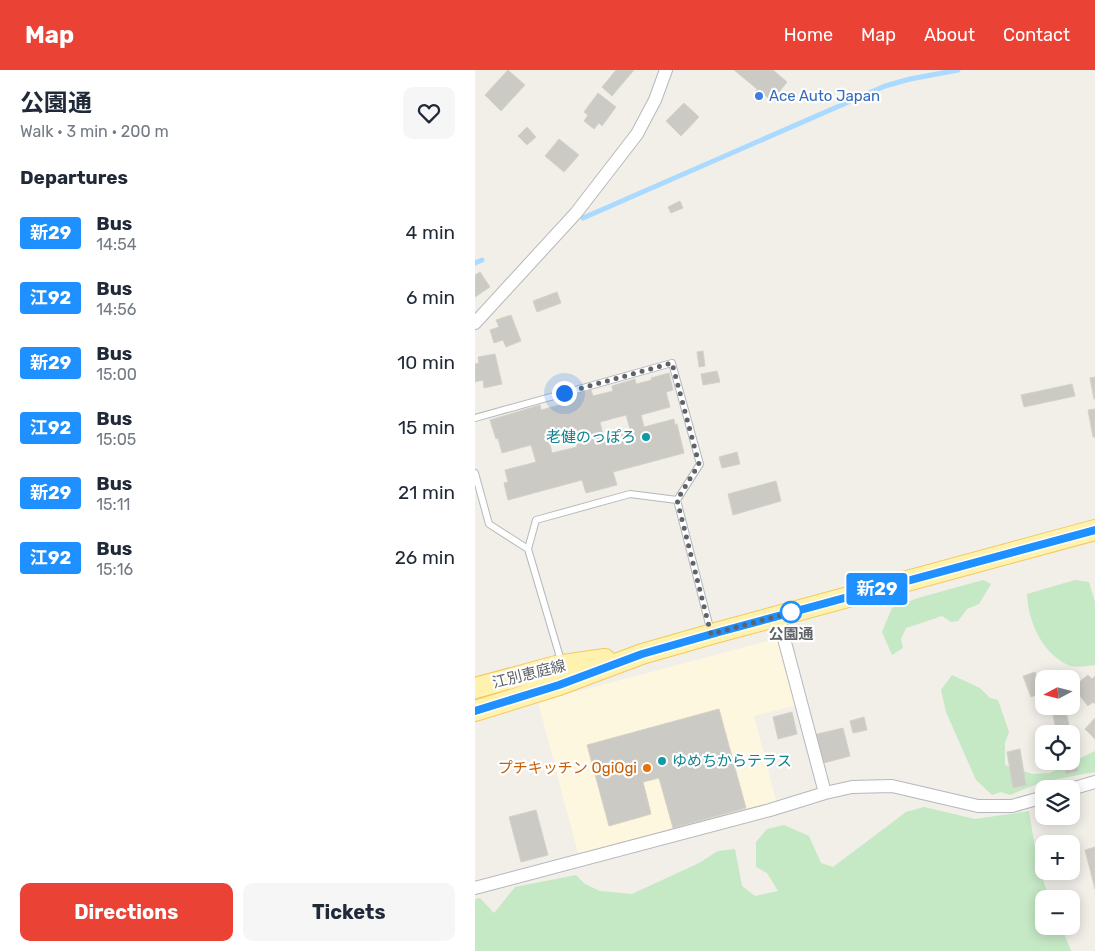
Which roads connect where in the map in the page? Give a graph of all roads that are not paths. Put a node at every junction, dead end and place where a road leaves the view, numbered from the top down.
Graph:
1 (666, 70) edge
2 (475, 323) edge
3 (475, 418) edge
4 (475, 473) edge
5 (677, 500) junction
6 (1095, 530) edge
7 (528, 549) junction
8 (778, 616) junction
9 (711, 634) junction
10 (642, 654) junction
11 (562, 665) junction
12 (475, 688) edge
13 (475, 711) edge
14 (1095, 782) edge
15 (1080, 786) edge
16 (825, 793) junction
17 (1035, 800) edge
18 (475, 888) edge

1 - 2 street
3 - 5 lane
4 - 7 lane
5 - 7 lane
5 - 9 lane
6 - 8 main road, 江別恵庭線
7 - 11 lane
8 - 9 main road, 江別恵庭線
8 - 16 street
9 - 10 main road, 江別恵庭線
10 - 11 main road, 江別恵庭線
10 - 13 main road, 江別恵庭線
11 - 12 main road, 江別恵庭線
14 - 15 street
16 - 17 street
16 - 18 street

